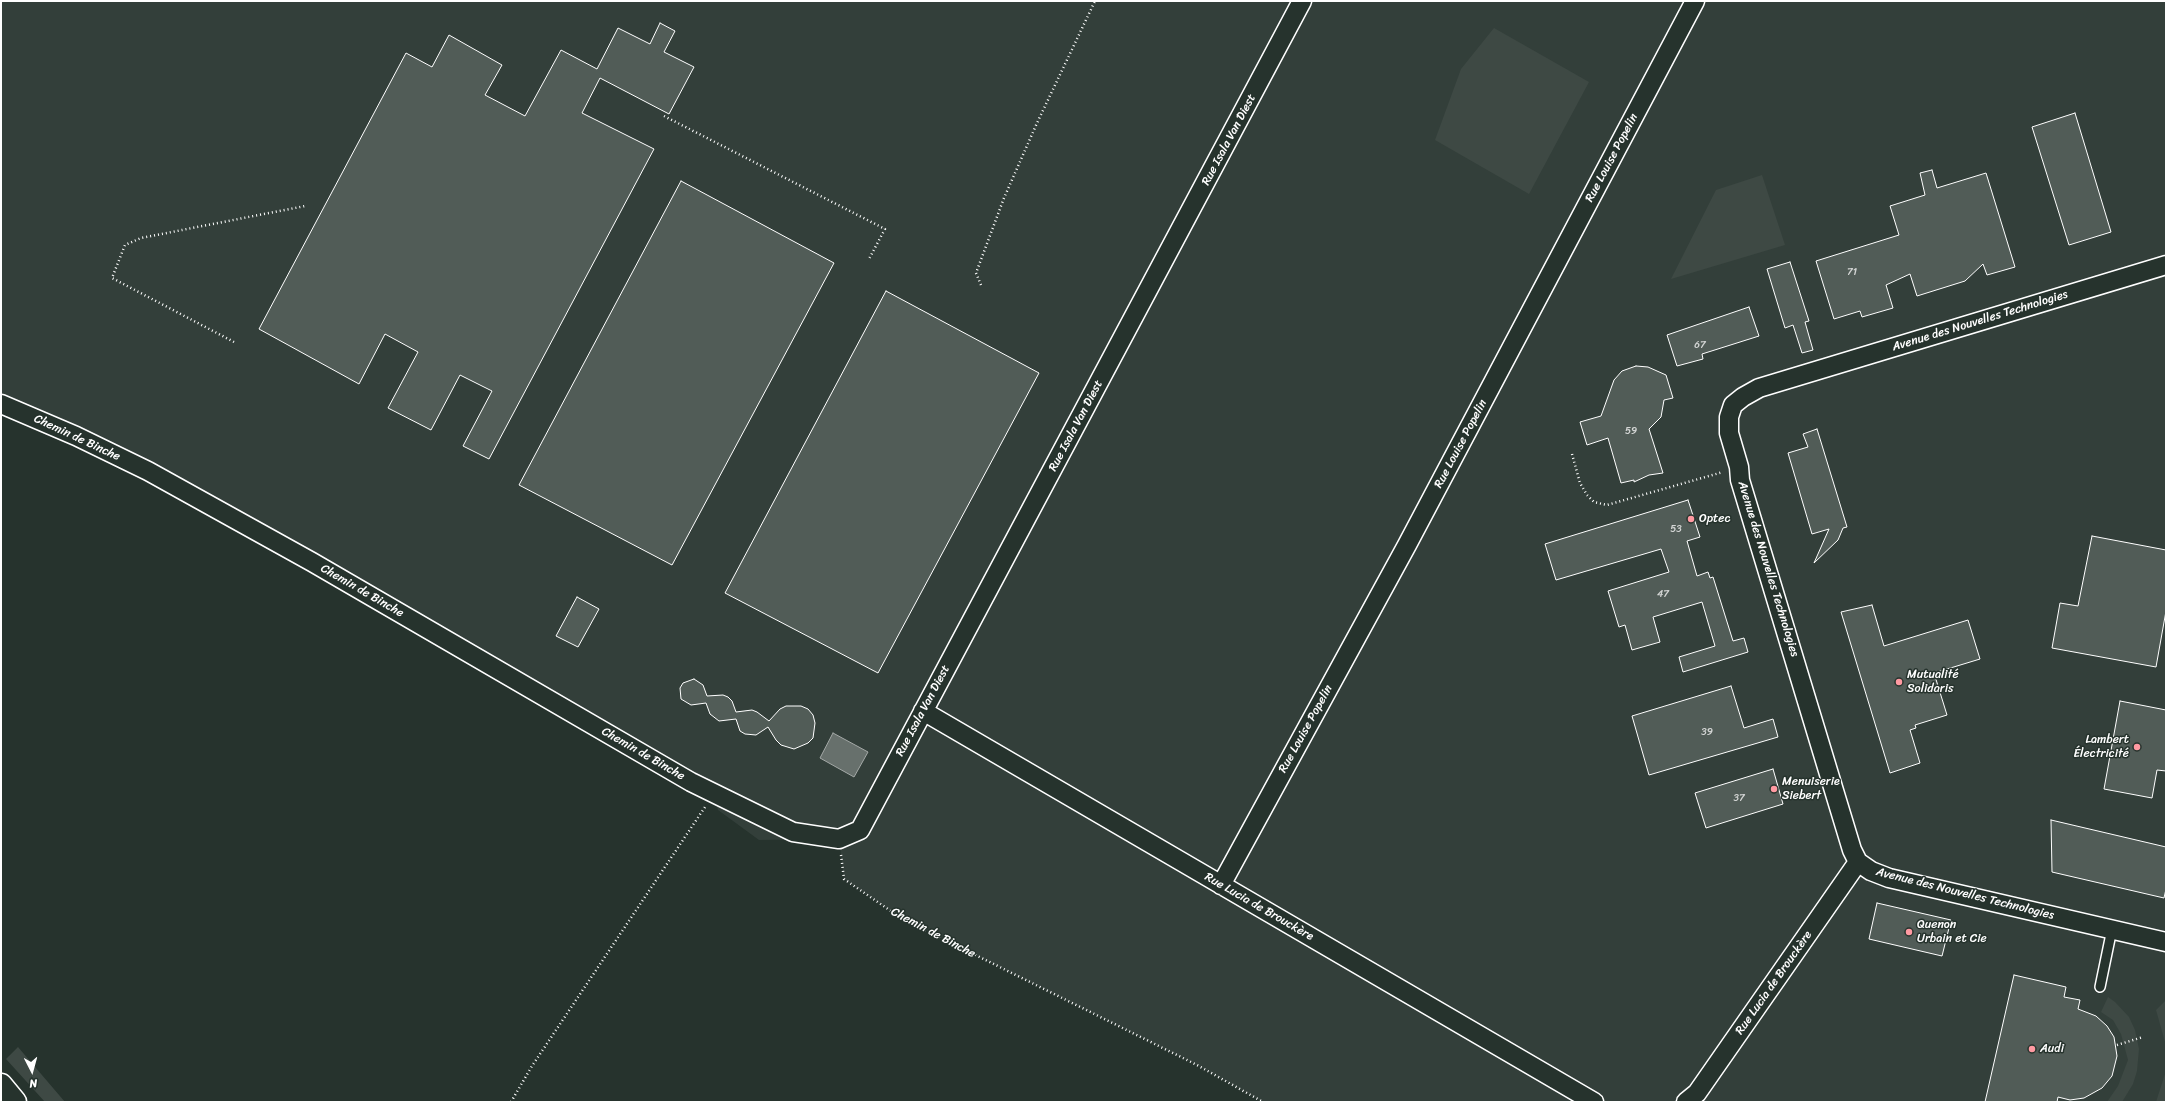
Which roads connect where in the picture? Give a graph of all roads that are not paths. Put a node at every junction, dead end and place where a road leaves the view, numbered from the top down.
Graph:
1 (1302, 1) edge
2 (1695, 1) edge
3 (2166, 265) edge
4 (1, 404) edge
5 (923, 711) junction
6 (839, 839) joint
7 (1858, 862) junction
8 (1221, 885) junction
9 (2112, 929) junction
10 (2166, 942) edge
11 (2100, 987) dead end
12 (1, 1085) edge
13 (15, 1102) edge
14 (1594, 1102) edge
15 (1686, 1102) edge

1 - 5 street, Rue Isala Van Diest
2 - 8 street, Rue Louise Popelin
3 - 7 street, Avenue des Nouvelles Technologies
4 - 6 street, Chemin de Binche
5 - 6 street, Rue Isala Van Diest
5 - 8 street, Rue Lucia de Brouckère
7 - 9 street, Avenue des Nouvelles Technologies
7 - 15 street, Rue Lucia de Brouckère
8 - 14 street, Rue Lucia de Brouckère
9 - 10 street, Avenue des Nouvelles Technologies
9 - 11 lane
12 - 13 highway

